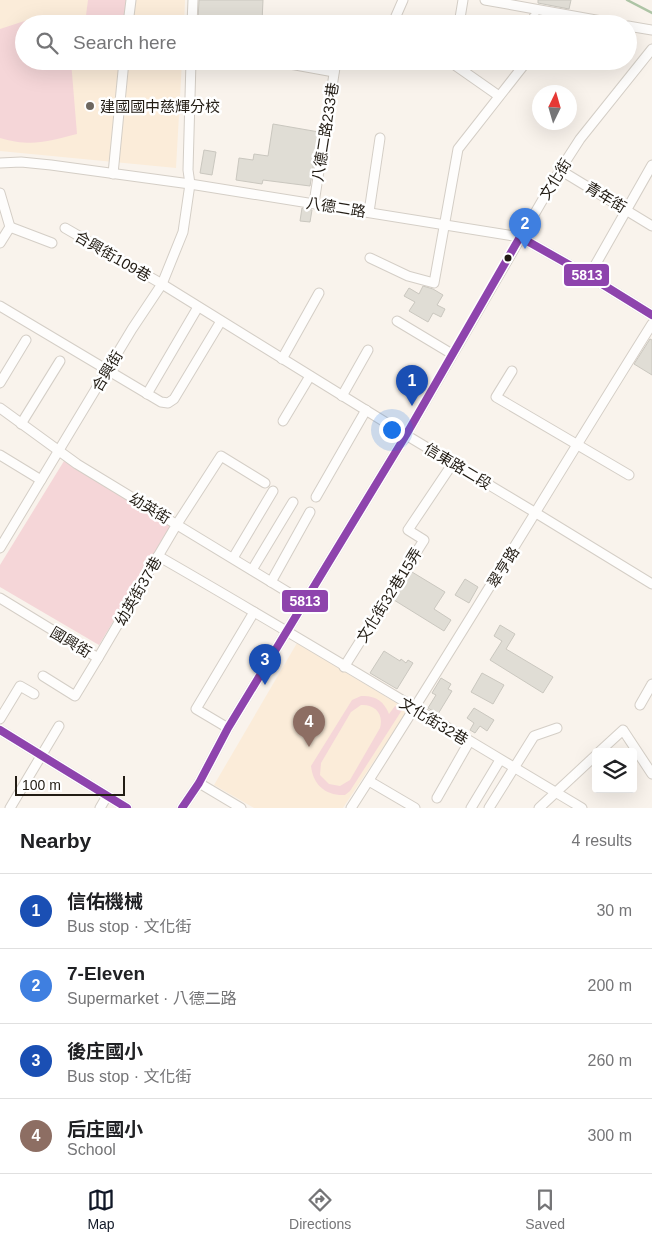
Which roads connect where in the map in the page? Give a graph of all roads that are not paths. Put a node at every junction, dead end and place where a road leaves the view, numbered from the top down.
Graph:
1 (131, 0) edge
2 (193, 0) edge
3 (403, 0) edge
4 (463, 0) edge
5 (485, 0) edge
6 (129, 15) edge
7 (192, 15) edge
8 (396, 15) edge
9 (460, 15) edge
10 (553, 15) edge
11 (637, 28) edge
12 (652, 30) edge
13 (652, 49) edge
14 (637, 68) edge
15 (123, 70) edge
16 (191, 70) edge
17 (323, 70) edge
18 (462, 70) edge
19 (520, 70) edge
20 (635, 70) edge
21 (334, 72) joint
22 (499, 96) junction
23 (380, 138) dead end
24 (0, 163) edge
25 (652, 165) edge
26 (560, 170) junction
27 (113, 174) junction
28 (190, 184) junction
29 (0, 193) edge
30 (314, 203) junction
31 (627, 210) junction
32 (369, 212) junction
33 (444, 224) junction
34 (652, 226) edge
35 (10, 227) junction
36 (65, 228) dead end
37 (520, 237) junction
38 (52, 242) dead end
39 (0, 243) edge
40 (370, 258) dead end
41 (589, 276) junction
42 (162, 284) junction
43 (319, 293) dead end
44 (0, 306) edge
45 (198, 307) junction
46 (652, 315) edge
47 (221, 321) junction
48 (397, 321) dead end
49 (652, 324) edge
50 (26, 340) dead end
51 (368, 350) dead end
52 (452, 354) junction
53 (282, 358) junction
54 (60, 361) dead end
55 (108, 370) junction
56 (512, 371) dead end
57 (310, 376) junction
58 (0, 384) edge
59 (147, 394) junction
60 (342, 396) junction
61 (0, 408) edge
62 (366, 410) junction
63 (283, 421) dead end
64 (21, 424) junction
65 (406, 435) junction
66 (576, 444) junction
67 (59, 451) junction
68 (0, 455) edge
69 (453, 463) junction
70 (629, 475) dead end
71 (41, 480) junction
72 (265, 482) dead end
73 (273, 491) dead end
74 (316, 496) dead end
75 (293, 502) dead end
76 (310, 512) dead end
77 (536, 513) junction
78 (177, 524) junction
79 (0, 548) edge
80 (162, 558) junction
81 (233, 558) junction
82 (252, 570) junction
83 (271, 582) junction
84 (652, 584) edge
85 (0, 598) edge
86 (304, 602) junction
87 (254, 612) junction
88 (287, 631) junction
89 (98, 658) junction
90 (344, 667) junction
91 (43, 676) dead end
92 (652, 684) edge
93 (34, 694) dead end
94 (640, 705) dead end
95 (415, 709) junction
96 (0, 719) edge
97 (60, 726) dead end
98 (228, 728) junction
99 (557, 728) dead end
100 (0, 730) edge
101 (470, 742) junction
102 (603, 748) edge
103 (635, 748) edge
104 (637, 751) edge
105 (41, 756) junction
106 (592, 759) edge
107 (500, 760) junction
108 (514, 768) junction
109 (652, 774) edge
110 (369, 781) junction
111 (199, 783) junction
112 (556, 792) junction
113 (107, 796) junction
114 (437, 798) dead end
115 (10, 808) edge
116 (100, 808) edge
117 (126, 808) edge
118 (182, 808) edge
119 (241, 808) edge
120 (351, 808) edge
121 (415, 808) edge
122 (471, 808) edge
123 (489, 808) edge
124 (539, 808) edge
125 (582, 808) edge

1 - 6 street
2 - 7 street
3 - 8 street
4 - 9 street
5 - 10 street
11 - 12 street
13 - 14 street, 文化街
15 - 27 street
16 - 28 street, 合興街
17 - 21 street
18 - 22 street
19 - 22 street
20 - 26 street, 文化街
21 - 30 street, 八德二路233巷
22 - 33 street
23 - 32 street
24 - 27 street, 八德二路
25 - 31 street
26 - 31 street, 青年街
26 - 37 street, 文化街
27 - 28 street, 八德二路
28 - 30 street, 八德二路
28 - 42 street, 合興街
29 - 35 street
30 - 32 street, 八德二路
31 - 34 street, 青年街
31 - 41 street
32 - 33 street, 八德二路
33 - 37 street, 八德二路
33 - 40 street
35 - 38 street
35 - 39 street
36 - 42 street, 合興街109巷
37 - 41 street, 八德二路
37 - 52 street, 文化街
41 - 46 street, 八德二路
42 - 45 street, 信東路二段
42 - 55 street, 合興街
43 - 53 street
44 - 55 street
45 - 47 street, 信東路二段
45 - 59 street
47 - 53 street, 信東路二段
47 - 59 street
48 - 52 street
49 - 66 street, 翠亨路
50 - 58 street
51 - 60 street
52 - 65 street, 文化街
53 - 57 street, 信東路二段
54 - 64 street
55 - 59 street
55 - 67 street, 合興街
56 - 66 street
57 - 60 street, 信東路二段
57 - 63 street
60 - 62 street, 信東路二段
61 - 64 street, 幼英街
62 - 65 street, 信東路二段
62 - 74 street
64 - 67 street, 幼英街
65 - 69 street, 信東路二段
65 - 86 street, 文化街
66 - 70 street
66 - 77 street, 翠亨路
67 - 71 street, 合興街
67 - 78 street, 幼英街
68 - 71 street
69 - 77 street, 信東路二段
69 - 90 street, 文化街32巷15弄
71 - 79 street, 合興街
72 - 78 street, 幼英街37巷
73 - 81 street
75 - 82 street
76 - 83 street
77 - 84 street, 信東路二段
77 - 95 street, 翠亨路
78 - 80 street, 幼英街37巷
78 - 81 street, 幼英街
80 - 87 street, 文化街32巷
80 - 89 street, 幼英街37巷
81 - 82 street, 幼英街
82 - 83 street, 幼英街
83 - 86 street, 幼英街
85 - 89 street, 國興街
86 - 88 street, 文化街
87 - 88 street, 文化街32巷
87 - 98 street
88 - 90 street, 文化街32巷
88 - 98 street, 文化街
89 - 91 street, 國興街
90 - 95 street, 文化街32巷
92 - 94 street
93 - 96 street
95 - 101 street, 文化街32巷
95 - 110 street, 翠亨路
97 - 105 street
98 - 111 street, 文化街
99 - 108 street
100 - 105 street
101 - 107 street, 文化街32巷
101 - 114 street
102 - 103 street
104 - 109 street
105 - 113 street
105 - 115 street
106 - 112 street
107 - 108 street, 文化街32巷
107 - 122 street
108 - 112 street, 文化街32巷
108 - 123 street
110 - 120 street, 翠亨路
110 - 121 street
111 - 118 street, 文化街
111 - 119 street
112 - 124 street
112 - 125 street, 文化街32巷
113 - 116 street
113 - 117 street

